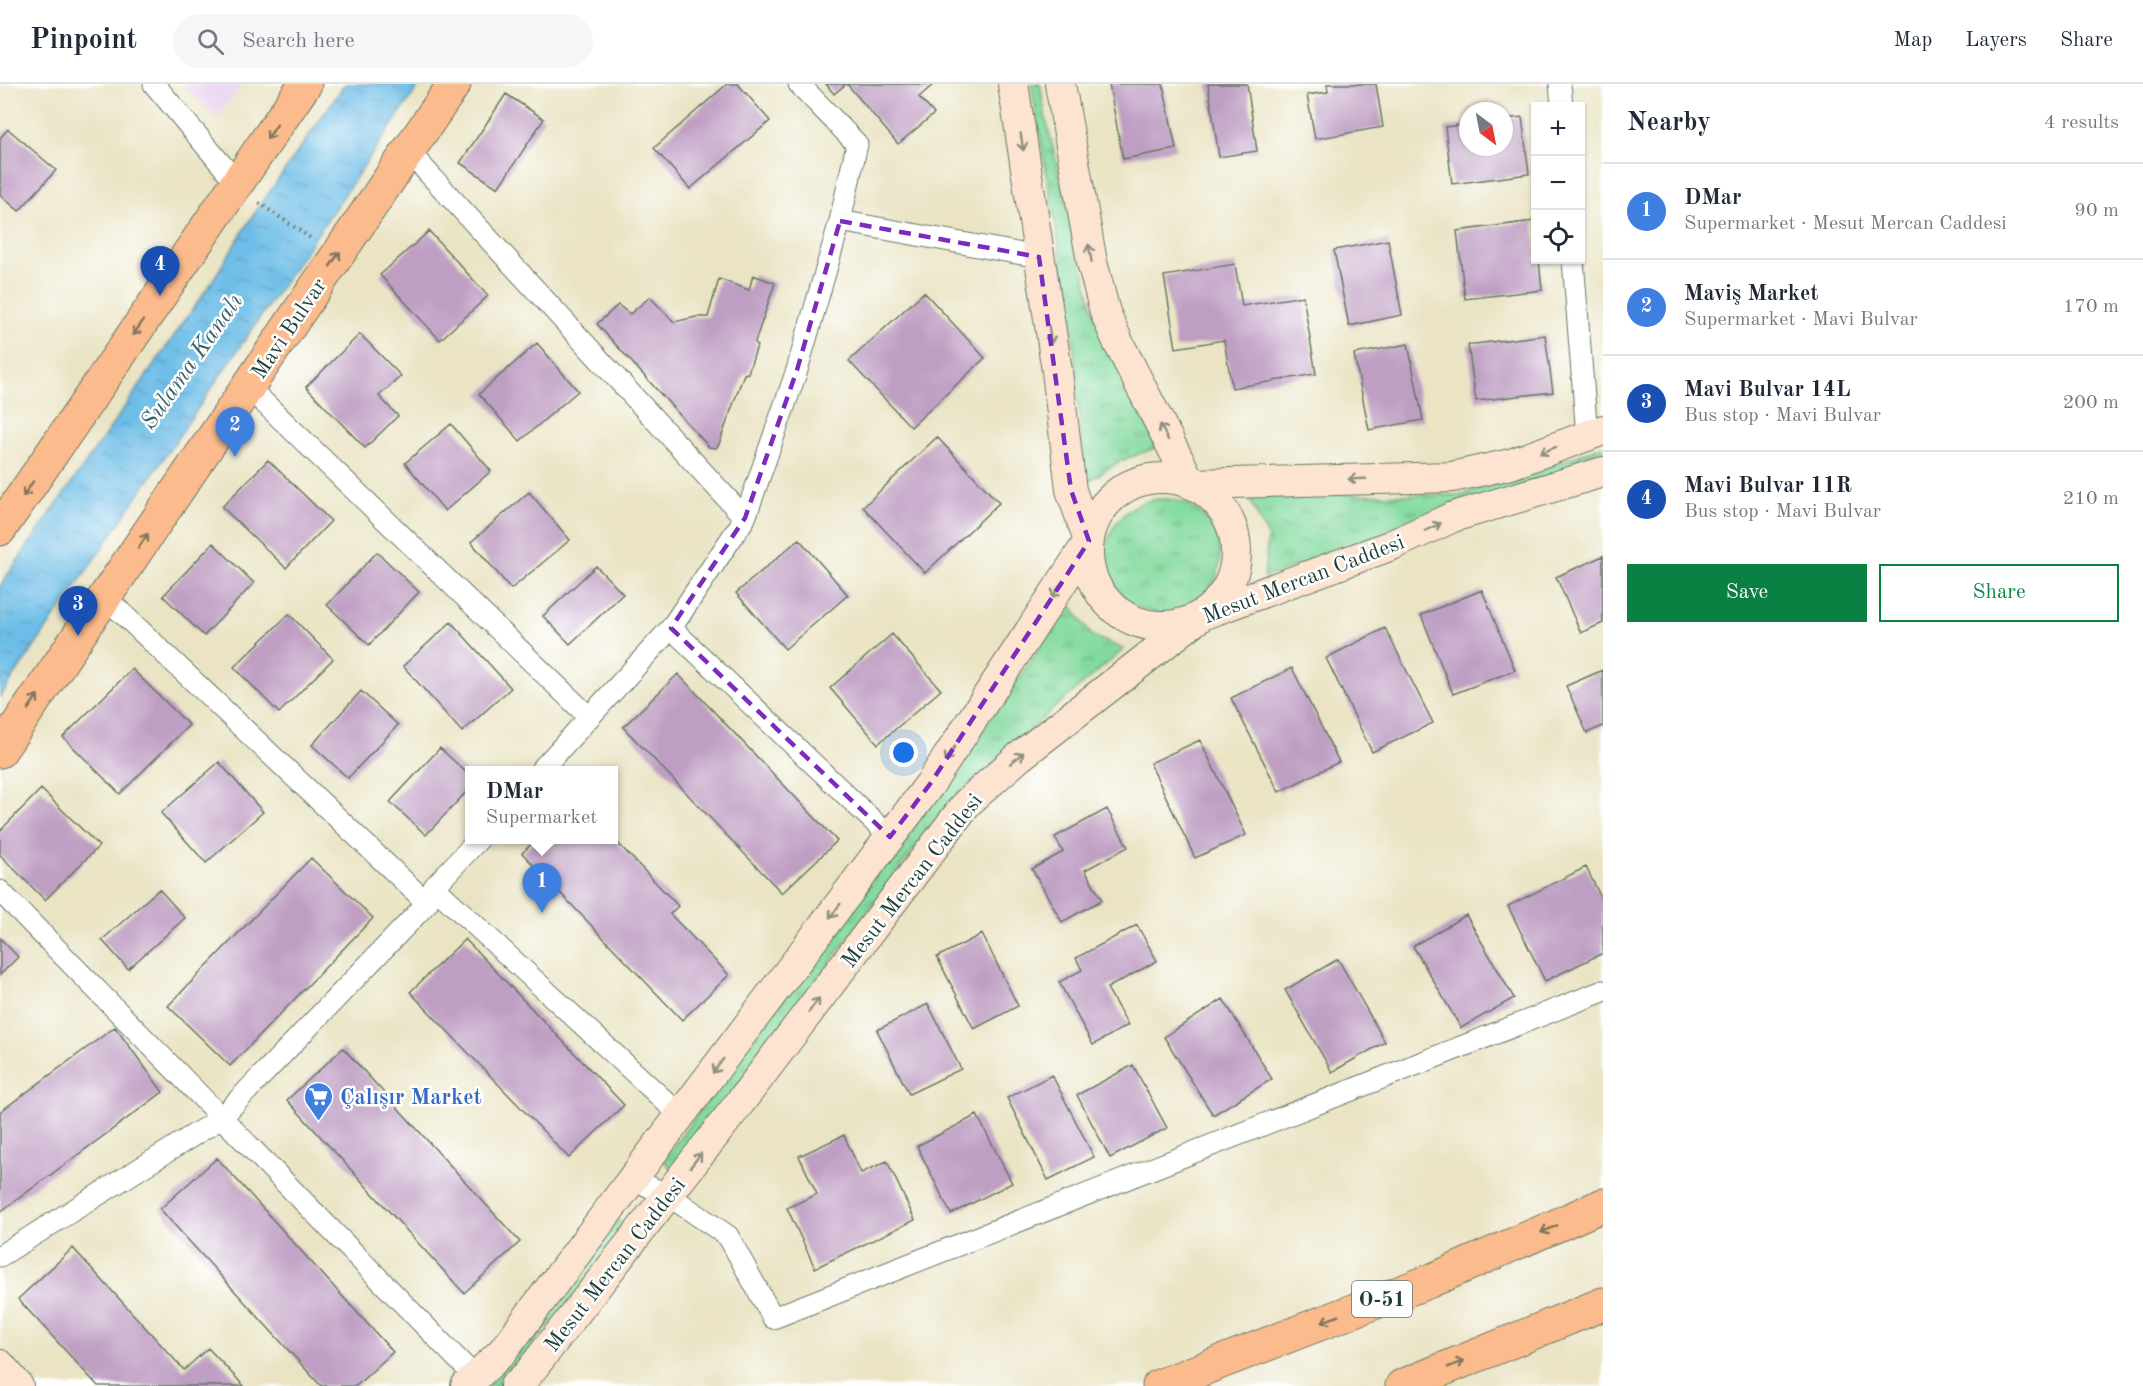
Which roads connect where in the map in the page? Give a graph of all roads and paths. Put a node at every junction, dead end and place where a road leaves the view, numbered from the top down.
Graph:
1 (154, 84) edge
2 (305, 84) edge
3 (454, 84) edge
4 (799, 84) edge
5 (1013, 84) edge
6 (1060, 84) edge
7 (1560, 84) edge
8 (1562, 102) edge
9 (408, 151) junction
10 (244, 191) junction
11 (840, 221) junction
12 (316, 242) dead end
13 (1039, 257) junction
14 (1574, 264) edge
15 (248, 387) junction
16 (1595, 433) edge
17 (1603, 472) edge
18 (1191, 484) junction
19 (745, 518) junction
20 (0, 529) edge
21 (1089, 541) junction
22 (105, 597) junction
23 (1202, 615) junction
24 (671, 628) junction
25 (589, 717) junction
26 (0, 751) edge
27 (545, 766) edge
28 (890, 837) junction
29 (475, 844) edge
30 (0, 891) edge
31 (430, 895) junction
32 (1603, 992) edge
33 (681, 1115) junction
34 (221, 1118) junction
35 (632, 1179) junction
36 (668, 1195) junction
37 (1603, 1205) edge
38 (0, 1256) edge
39 (1603, 1305) edge
40 (0, 1365) edge
41 (470, 1382) edge
42 (18, 1386) edge
43 (515, 1386) edge
44 (1159, 1386) edge
45 (1402, 1386) edge

1 - 10 street
2 -> 10 main road
3 - 9 main road, Mavi Bulvar
4 - 11 street
5 -> 13 main road
18 -> 6 main road
7 - 8 street
15 -> 9 main road, Mavi Bulvar
9 - 19 street
10 - 12 path
10 -> 20 main road
11 - 13 street
11 - 19 street
13 -> 21 main road
14 - 16 street
22 -> 15 main road, Mavi Bulvar
15 - 25 street
16 -> 18 main road
23 -> 17 main road, Mesut Mercan Caddesi
18 - 21 main road
18 - 23 main road
19 - 24 street
21 - 23 main road
21 -> 28 main road, Mesut Mercan Caddesi
26 -> 22 main road, Mavi Bulvar
22 - 31 street
36 -> 23 main road, Mesut Mercan Caddesi
24 - 25 street
24 - 28 street
25 - 27 street
28 -> 33 main road, Mesut Mercan Caddesi
29 - 31 street
30 - 34 street
31 - 33 street
31 - 34 street
32 - 36 street
33 - 35 main road, Mesut Mercan Caddesi
34 - 38 street
34 - 41 street
35 - 36 street
35 - 41 main road, Mesut Mercan Caddesi
36 - 43 main road, Mesut Mercan Caddesi
37 -> 44 main road, O-51
45 -> 39 main road
40 - 42 main road

